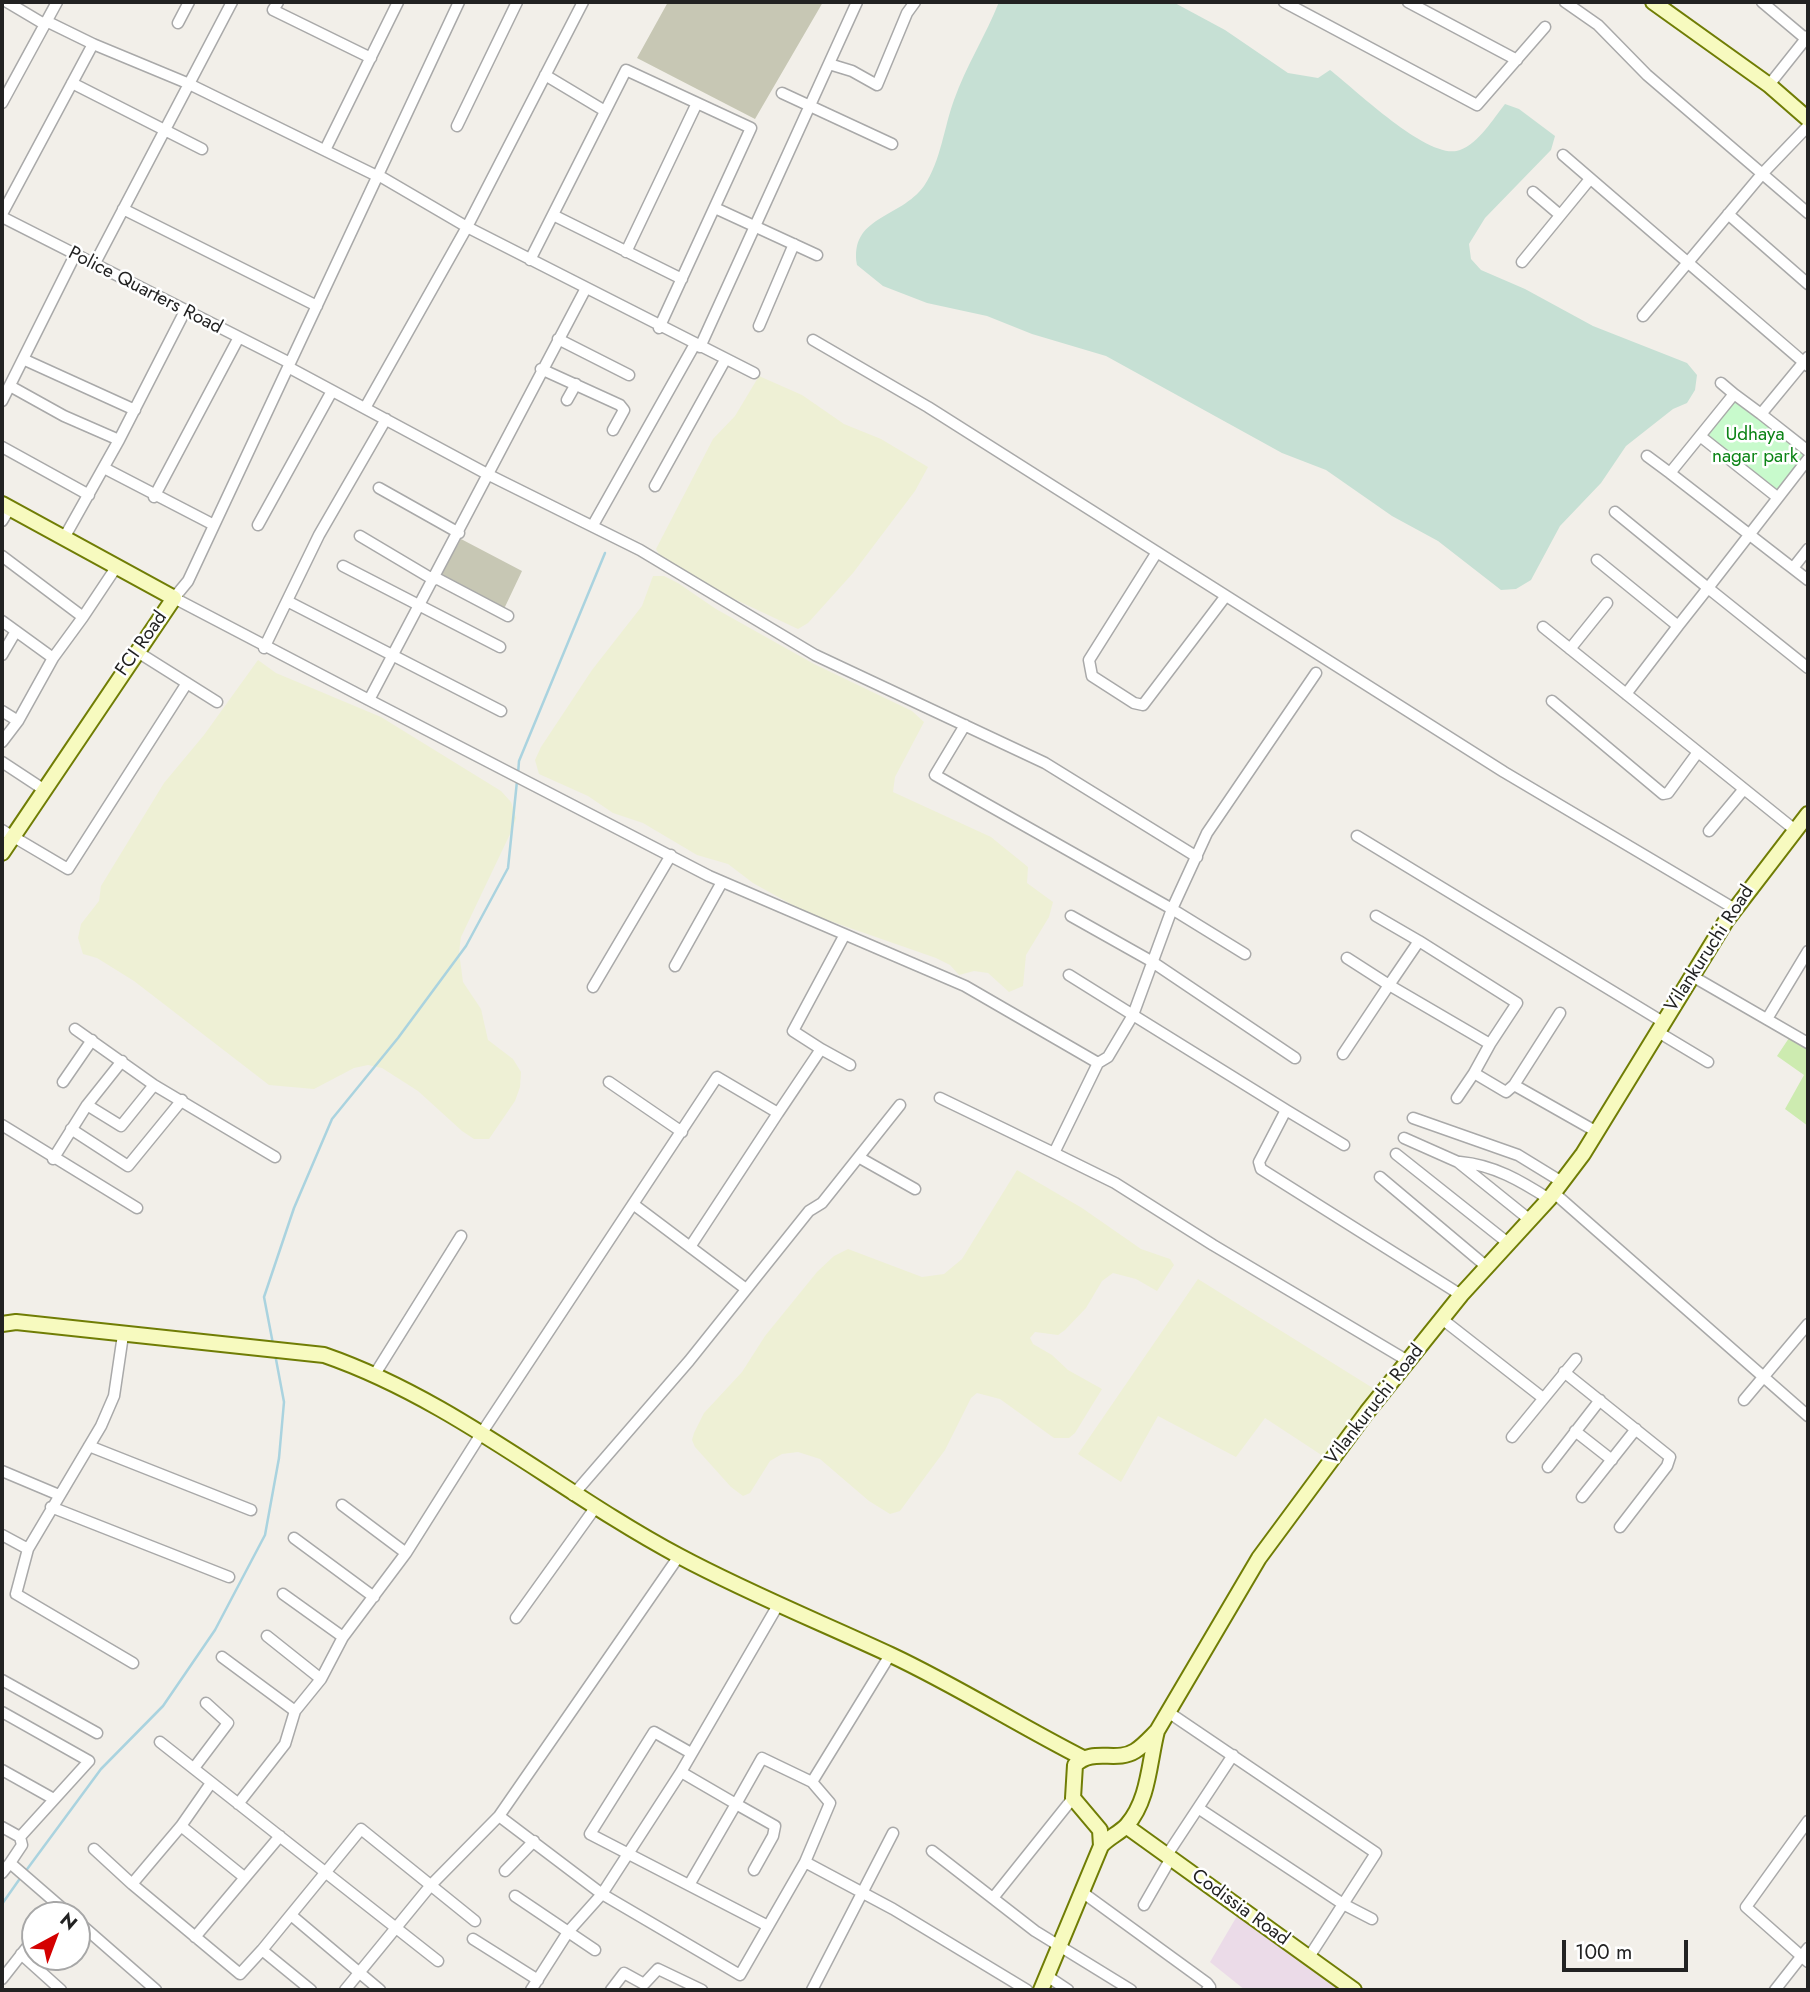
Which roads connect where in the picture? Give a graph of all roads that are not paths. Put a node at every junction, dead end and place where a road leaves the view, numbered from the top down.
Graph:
1 (7, 2) edge
2 (57, 2) edge
3 (189, 2) edge
4 (232, 2) edge
5 (278, 2) edge
6 (398, 2) edge
7 (517, 2) edge
8 (583, 2) edge
9 (857, 2) edge
10 (915, 2) edge
11 (1284, 2) edge
12 (1408, 2) edge
13 (1565, 2) edge
14 (1653, 2) edge
15 (1762, 2) edge
16 (455, 3) edge
17 (45, 22) junction
18 (178, 23) dead end
19 (1545, 27) dead end
20 (1807, 38) edge
21 (93, 44) junction
22 (371, 58) junction
23 (1517, 60) junction
24 (829, 64) junction
25 (545, 75) junction
26 (72, 83) junction
27 (187, 83) junction
28 (1769, 85) junction
29 (782, 93) dead end
30 (2, 103) edge
31 (697, 103) junction
32 (809, 105) junction
33 (605, 111) junction
34 (1808, 119) edge
35 (457, 126) dead end
36 (1808, 126) edge
37 (164, 128) junction
38 (892, 144) dead end
39 (202, 149) dead end
40 (325, 150) junction
41 (1563, 155) dead end
42 (1762, 174) junction
43 (378, 175) junction
44 (1590, 179) junction
45 (1533, 192) dead end
46 (715, 208) junction
47 (122, 209) junction
48 (1808, 213) edge
49 (1728, 214) junction
50 (2, 215) edge
51 (553, 215) junction
52 (1560, 215) junction
53 (754, 226) junction
54 (467, 227) junction
55 (794, 244) junction
56 (626, 252) junction
57 (75, 255) junction
58 (817, 255) dead end
59 (530, 260) junction
60 (1522, 262) dead end
61 (1687, 262) junction
62 (94, 265) junction
63 (682, 279) junction
64 (1808, 284) edge
65 (586, 288) junction
66 (317, 306) junction
67 (185, 311) junction
68 (1643, 316) dead end
69 (759, 326) dead end
70 (659, 328) junction
71 (238, 339) junction
72 (558, 339) junction
73 (813, 340) dead end
74 (698, 346) junction
75 (25, 360) junction
76 (725, 360) junction
77 (1807, 361) edge
78 (289, 365) junction
79 (541, 369) junction
80 (754, 373) dead end
81 (629, 375) dead end
82 (1721, 383) dead end
83 (576, 384) junction
84 (7, 387) edge
85 (332, 391) junction
86 (1734, 394) junction
87 (567, 400) dead end
88 (2, 401) edge
89 (365, 408) junction
90 (135, 410) junction
91 (1761, 414) junction
92 (386, 419) junction
93 (613, 430) dead end
94 (1700, 436) junction
95 (119, 440) junction
96 (2, 447) edge
97 (1808, 451) edge
98 (1647, 456) dead end
99 (1808, 459) edge
100 (104, 468) junction
101 (1670, 473) junction
102 (489, 475) junction
103 (655, 486) dead end
104 (379, 488) dead end
105 (89, 495) junction
106 (154, 497) junction
107 (1777, 497) junction
108 (4, 511) edge
109 (1615, 512) dead end
110 (214, 525) junction
111 (258, 525) dead end
112 (593, 526) junction
113 (459, 533) junction
114 (1749, 534) junction
115 (360, 536) dead end
116 (64, 538) junction
117 (1808, 549) edge
118 (1157, 552) junction
119 (2, 556) edge
120 (1597, 560) dead end
121 (117, 566) junction
122 (343, 566) dead end
123 (1793, 568) junction
124 (435, 579) junction
125 (1808, 580) edge
126 (1708, 588) junction
127 (1226, 597) junction
128 (174, 598) junction
129 (288, 601) junction
130 (1607, 603) dead end
131 (419, 606) junction
132 (508, 616) dead end
133 (83, 617) junction
134 (2, 621) edge
135 (1678, 626) junction
136 (1543, 627) dead end
137 (16, 631) junction
138 (500, 647) dead end
139 (264, 648) junction
140 (1570, 649) junction
141 (136, 651) junction
142 (2, 654) edge
143 (393, 657) junction
144 (53, 658) junction
145 (1808, 668) edge
146 (1316, 673) dead end
147 (187, 682) junction
148 (1626, 694) junction
149 (369, 700) junction
150 (1552, 701) dead end
151 (217, 702) dead end
152 (2, 710) edge
153 (501, 711) dead end
154 (18, 721) junction
155 (965, 724) junction
156 (2, 742) edge
157 (1698, 752) junction
158 (2, 762) edge
159 (43, 789) junction
160 (1744, 789) junction
161 (1808, 814) edge
162 (1795, 830) junction
163 (1709, 831) dead end
164 (7, 833) edge
165 (1357, 836) dead end
166 (2, 853) edge
167 (671, 855) junction
168 (1197, 857) junction
169 (722, 882) junction
170 (1172, 909) junction
171 (1735, 909) junction
172 (1071, 916) dead end
173 (1376, 916) dead end
174 (844, 936) junction
175 (1419, 941) junction
176 (1808, 951) edge
177 (1245, 954) dead end
178 (1347, 958) dead end
179 (1151, 961) junction
180 (675, 966) dead end
181 (1069, 975) dead end
182 (1692, 976) junction
183 (1389, 985) junction
184 (593, 987) dead end
185 (1560, 1013) dead end
186 (1132, 1015) junction
187 (1767, 1019) junction
188 (1660, 1027) junction
189 (75, 1029) dead end
190 (92, 1040) junction
191 (1808, 1043) edge
192 (1490, 1044) junction
193 (821, 1049) junction
194 (1343, 1054) dead end
195 (1295, 1058) dead end
196 (122, 1060) junction
197 (1708, 1062) dead end
198 (1098, 1063) junction
199 (850, 1065) dead end
200 (1474, 1073) junction
201 (609, 1082) dead end
202 (63, 1083) dead end
203 (154, 1084) junction
204 (1514, 1085) junction
205 (940, 1098) dead end
206 (1457, 1098) dead end
207 (182, 1100) junction
208 (88, 1105) junction
209 (900, 1105) dead end
210 (1286, 1110) junction
211 (778, 1113) junction
212 (1413, 1118) dead end
213 (2, 1125) edge
214 (71, 1129) junction
215 (682, 1132) junction
216 (1597, 1132) junction
217 (1404, 1138) dead end
218 (1344, 1145) dead end
219 (1054, 1153) junction
220 (1396, 1154) dead end
221 (275, 1157) dead end
222 (860, 1158) junction
223 (53, 1159) junction
224 (1458, 1162) junction
225 (1380, 1177) dead end
226 (915, 1189) dead end
227 (1555, 1191) junction
228 (632, 1204) junction
229 (137, 1208) dead end
230 (1530, 1220) junction
231 (461, 1236) dead end
232 (1508, 1243) junction
233 (690, 1247) junction
234 (1487, 1267) junction
235 (746, 1289) junction
236 (1461, 1295) junction
237 (1442, 1319) junction
238 (2, 1324) edge
239 (1808, 1324) edge
240 (123, 1335) junction
241 (1576, 1359) dead end
242 (1408, 1361) junction
243 (1564, 1372) junction
244 (375, 1374) junction
245 (1764, 1377) junction
246 (1543, 1398) junction
247 (1600, 1400) junction
248 (1744, 1400) dead end
249 (1808, 1416) edge
250 (1636, 1429) junction
251 (1575, 1431) junction
252 (481, 1434) junction
253 (1512, 1437) dead end
254 (89, 1446) junction
255 (1612, 1460) junction
256 (1548, 1467) dead end
257 (2, 1471) edge
258 (59, 1495) junction
259 (573, 1495) junction
260 (1582, 1497) dead end
261 (342, 1506) dead end
262 (51, 1507) junction
263 (595, 1508) junction
264 (251, 1510) dead end
265 (1620, 1527) dead end
266 (2, 1535) edge
267 (294, 1538) dead end
268 (28, 1549) junction
269 (406, 1553) junction
270 (679, 1556) junction
271 (229, 1577) dead end
272 (283, 1594) dead end
273 (374, 1597) junction
274 (778, 1605) junction
275 (516, 1618) dead end
276 (267, 1636) dead end
277 (343, 1637) junction
278 (890, 1655) junction
279 (222, 1657) dead end
280 (133, 1663) dead end
281 (321, 1679) junction
282 (2, 1680) edge
283 (206, 1703) dead end
284 (295, 1711) junction
285 (1168, 1712) junction
286 (2, 1713) edge
287 (1157, 1731) junction
288 (97, 1733) dead end
289 (160, 1742) dead end
290 (691, 1753) junction
291 (1233, 1755) junction
292 (1083, 1758) junction
293 (194, 1768) junction
294 (2, 1770) edge
295 (681, 1772) junction
296 (812, 1782) junction
297 (211, 1783) junction
298 (52, 1798) junction
299 (1073, 1798) junction
300 (238, 1804) junction
301 (736, 1804) junction
302 (1198, 1808) junction
303 (499, 1816) junction
304 (1808, 1821) edge
305 (181, 1826) junction
306 (1126, 1826) junction
307 (2, 1827) edge
308 (893, 1833) dead end
309 (280, 1836) junction
310 (20, 1837) junction
311 (534, 1841) junction
312 (1101, 1846) junction
313 (93, 1849) dead end
314 (932, 1851) dead end
315 (626, 1854) junction
316 (1169, 1856) junction
317 (805, 1862) junction
318 (10, 1863) junction
319 (754, 1870) dead end
320 (505, 1871) dead end
321 (2, 1873) edge
322 (325, 1873) junction
323 (244, 1877) junction
324 (132, 1884) junction
325 (431, 1885) junction
326 (689, 1885) junction
327 (863, 1892) junction
328 (1082, 1892) junction
329 (602, 1894) junction
330 (515, 1896) dead end
331 (993, 1898) junction
332 (54, 1901) edge
333 (1343, 1904) junction
334 (1144, 1905) dead end
335 (290, 1914) junction
336 (1372, 1919) dead end
337 (475, 1921) dead end
338 (768, 1926) junction
339 (397, 1927) junction
340 (568, 1932) junction
341 (91, 1933) edge
342 (195, 1937) junction
343 (473, 1938) dead end
344 (1060, 1948) junction
345 (262, 1950) junction
346 (595, 1950) dead end
347 (21, 1954) edge
348 (1806, 1955) edge
349 (1309, 1957) junction
350 (438, 1961) dead end
351 (40, 1971) edge
352 (359, 1973) junction
353 (2, 1979) edge
354 (538, 1980) junction
355 (1044, 1983) edge
356 (61, 1990) edge
357 (156, 1990) edge
358 (311, 1990) edge
359 (345, 1990) edge
360 (380, 1990) edge
361 (531, 1990) edge
362 (611, 1990) edge
363 (702, 1990) edge
364 (812, 1990) edge
365 (1027, 1990) edge
366 (1068, 1990) edge
367 (1131, 1990) edge
368 (1207, 1990) edge
369 (1354, 1990) edge
370 (1775, 1990) edge

1 - 17 street
2 - 17 street
3 - 18 street
4 - 27 street
5 - 22 street
6 - 22 street
7 - 35 street
8 - 25 street
9 - 24 street
10 - 24 street
11 - 23 street
12 - 23 street
13 - 42 street
14 - 28 street
15 - 20 street
16 - 43 street
17 - 21 street
17 - 30 street
19 - 23 street
20 - 28 street
21 - 26 street
21 - 27 street
22 - 40 street
24 - 32 street
25 - 33 street
25 - 54 street
26 - 37 street
26 - 50 street
27 - 37 street
27 - 40 street
28 - 34 street
29 - 32 street
31 - 33 street
31 - 46 street
31 - 56 street
32 - 38 street
32 - 53 street
33 - 51 street
36 - 42 street
37 - 39 street
37 - 47 street
40 - 43 street
41 - 44 street
42 - 48 street
42 - 49 street
43 - 54 street
43 - 66 street
44 - 52 street
44 - 61 street
45 - 52 street
46 - 53 street
46 - 63 street
47 - 62 street
47 - 66 street
49 - 61 street
49 - 64 street
50 - 57 street, Police Quarters Road
51 - 56 street
51 - 59 street
52 - 60 street
53 - 55 street
53 - 74 street
54 - 59 street
54 - 89 street
55 - 58 street
55 - 69 street
56 - 63 street
57 - 62 street, Police Quarters Road
57 - 75 street
59 - 65 street
61 - 68 street
61 - 77 street
62 - 67 street, Police Quarters Road
63 - 70 street
65 - 70 street
65 - 72 street
66 - 78 street
67 - 71 street, Police Quarters Road
67 - 90 street
70 - 74 street
71 - 78 street, Police Quarters Road
71 - 106 street
72 - 79 street
72 - 81 street
73 - 118 street
74 - 76 street
74 - 112 street
75 - 84 street
75 - 90 street
76 - 80 street
76 - 103 street
77 - 91 street
78 - 85 street, Police Quarters Road
78 - 110 street
79 - 83 street
79 - 102 street
82 - 86 street
83 - 87 street
83 - 93 street
84 - 88 street
84 - 95 street
85 - 89 street, Police Quarters Road
85 - 111 street
86 - 91 street
86 - 94 street
89 - 92 street, Police Quarters Road
90 - 95 street
91 - 97 street
92 - 102 street, Police Quarters Road
92 - 129 street
94 - 101 street
94 - 107 street
95 - 100 street
96 - 105 street
98 - 101 street
99 - 107 street
100 - 105 street
100 - 106 street
101 - 114 street
102 - 112 street, Police Quarters Road
102 - 113 street
104 - 113 street
105 - 116 street
106 - 110 street
107 - 114 street
108 - 116 street, FCI Road
109 - 126 street
110 - 128 street
112 - 155 street, Police Quarters Road
113 - 124 street
114 - 123 street
114 - 126 street
115 - 124 street
116 - 121 street, FCI Road
117 - 123 street
118 - 127 street
118 - 127 street
119 - 133 street
120 - 135 street
121 - 128 street, FCI Road
121 - 133 street
122 - 131 street
123 - 125 street
124 - 131 street
124 - 132 street
126 - 135 street
126 - 145 street
127 - 171 street
128 - 139 street
128 - 141 street, FCI Road
129 - 139 street
129 - 143 street
130 - 140 street
131 - 138 street
131 - 143 street
133 - 144 street
134 - 137 street
135 - 148 street
136 - 140 street
137 - 142 street
137 - 144 street
139 - 149 street
140 - 148 street
141 - 147 street
141 - 159 street, FCI Road
143 - 149 street
143 - 153 street
144 - 154 street
146 - 168 street
147 - 151 street
147 - 164 street
148 - 157 street
149 - 167 street
150 - 157 street
152 - 154 street
154 - 156 street
155 - 168 street, Police Quarters Road
155 - 170 street
157 - 160 street
158 - 159 street
159 - 164 street, FCI Road
160 - 162 street
160 - 163 street
161 - 162 street, Vilankuruchi Road
162 - 171 street, Vilankuruchi Road
164 - 166 street, FCI Road
165 - 188 street
167 - 169 street
167 - 184 street
168 - 170 street
169 - 174 street
169 - 180 street
170 - 177 street
170 - 179 street
171 - 182 street, Vilankuruchi Road
172 - 179 street
173 - 175 street
174 - 193 street
174 - 198 street
175 - 183 street
175 - 192 street
176 - 187 street
178 - 183 street
179 - 186 street
179 - 195 street
181 - 186 street
182 - 187 street
182 - 188 street, Vilankuruchi Road
183 - 192 street
183 - 194 street
185 - 204 street
186 - 198 street
186 - 210 street
187 - 191 street
188 - 197 street
188 - 216 street, Vilankuruchi Road
189 - 190 street
190 - 196 street
190 - 202 street
192 - 200 street
193 - 199 street
193 - 211 street
196 - 203 street
196 - 208 street
198 - 219 street
200 - 204 street
200 - 206 street
201 - 215 street
203 - 207 street
203 - 208 street
204 - 216 street
205 - 219 street
207 - 214 street
207 - 221 street
208 - 214 street
209 - 222 street
210 - 218 street
210 - 236 street
211 - 215 street
211 - 233 street
212 - 227 street
213 - 223 street
214 - 223 street
215 - 228 street
216 - 227 street, Vilankuruchi Road
217 - 224 street
219 - 242 street
220 - 232 street
222 - 226 street
222 - 235 street
223 - 229 street
224 - 227 street
224 - 230 street
225 - 234 street
227 - 230 street, Vilankuruchi Road
227 - 245 street
228 - 233 street
228 - 252 street
230 - 232 street, Vilankuruchi Road
231 - 244 street
232 - 234 street, Vilankuruchi Road
233 - 235 street
234 - 236 street, Vilankuruchi Road
235 - 259 street
236 - 237 street, Vilankuruchi Road
237 - 242 street, Vilankuruchi Road
237 - 246 street
238 - 240 street
239 - 245 street
240 - 244 street
240 - 254 street
241 - 243 street
242 - 285 street, Vilankuruchi Road
243 - 246 street
243 - 247 street
244 - 252 street
245 - 248 street
245 - 249 street
246 - 253 street
247 - 250 street
247 - 251 street
250 - 255 street
250 - 265 street
251 - 255 street
251 - 256 street
252 - 259 street
252 - 269 street
254 - 258 street
254 - 264 street
255 - 260 street
257 - 258 street
258 - 262 street
259 - 263 street
261 - 269 street
262 - 268 street
262 - 271 street
263 - 270 street
263 - 275 street
266 - 268 street
267 - 273 street
268 - 280 street
269 - 273 street
270 - 274 street
270 - 303 street
272 - 277 street
273 - 277 street
274 - 278 street
274 - 290 street
276 - 281 street
277 - 281 street
278 - 292 street
278 - 296 street
279 - 284 street
281 - 284 street
282 - 288 street
283 - 293 street
284 - 300 street
285 - 287 street, Vilankuruchi Road
285 - 291 street
286 - 298 street
287 - 292 street, Vilankuruchi Road
287 - 306 street
289 - 293 street
290 - 295 street
290 - 315 street
291 - 302 street
291 - 333 street
292 - 299 street
293 - 297 street
294 - 298 street
295 - 301 street
295 - 315 street
296 - 301 street
296 - 317 street
297 - 300 street
297 - 305 street
298 - 310 street
299 - 312 street
299 - 331 street
300 - 309 street
301 - 319 street
301 - 326 street
302 - 316 street
302 - 333 street
303 - 311 street
303 - 325 street
304 - 348 street
305 - 323 street
305 - 324 street
306 - 312 street
306 - 316 street, Codissia Road
307 - 310 street
308 - 327 street
309 - 322 street
309 - 323 street
310 - 318 street
311 - 320 street
311 - 329 street
312 - 328 street
313 - 324 street
314 - 331 street
315 - 326 street
315 - 329 street
316 - 334 street
316 - 349 street, Codissia Road
317 - 327 street
317 - 338 street
318 - 321 street
318 - 332 street
322 - 325 street
322 - 335 street
322 - 339 street
323 - 342 street
324 - 342 street
325 - 337 street
325 - 339 street
326 - 338 street
327 - 364 street
327 - 365 street
328 - 344 street
328 - 368 street
329 - 338 street
329 - 340 street
330 - 340 street
331 - 344 street
333 - 336 street
333 - 349 street
335 - 345 street
335 - 352 street
339 - 350 street
339 - 352 street
340 - 346 street
340 - 354 street
341 - 357 street
342 - 345 street
343 - 354 street
344 - 355 street
344 - 367 street
345 - 358 street
347 - 353 street
348 - 370 street
349 - 369 street, Codissia Road
351 - 356 street
352 - 359 street
352 - 360 street
354 - 361 street
355 - 366 street
362 - 363 street

